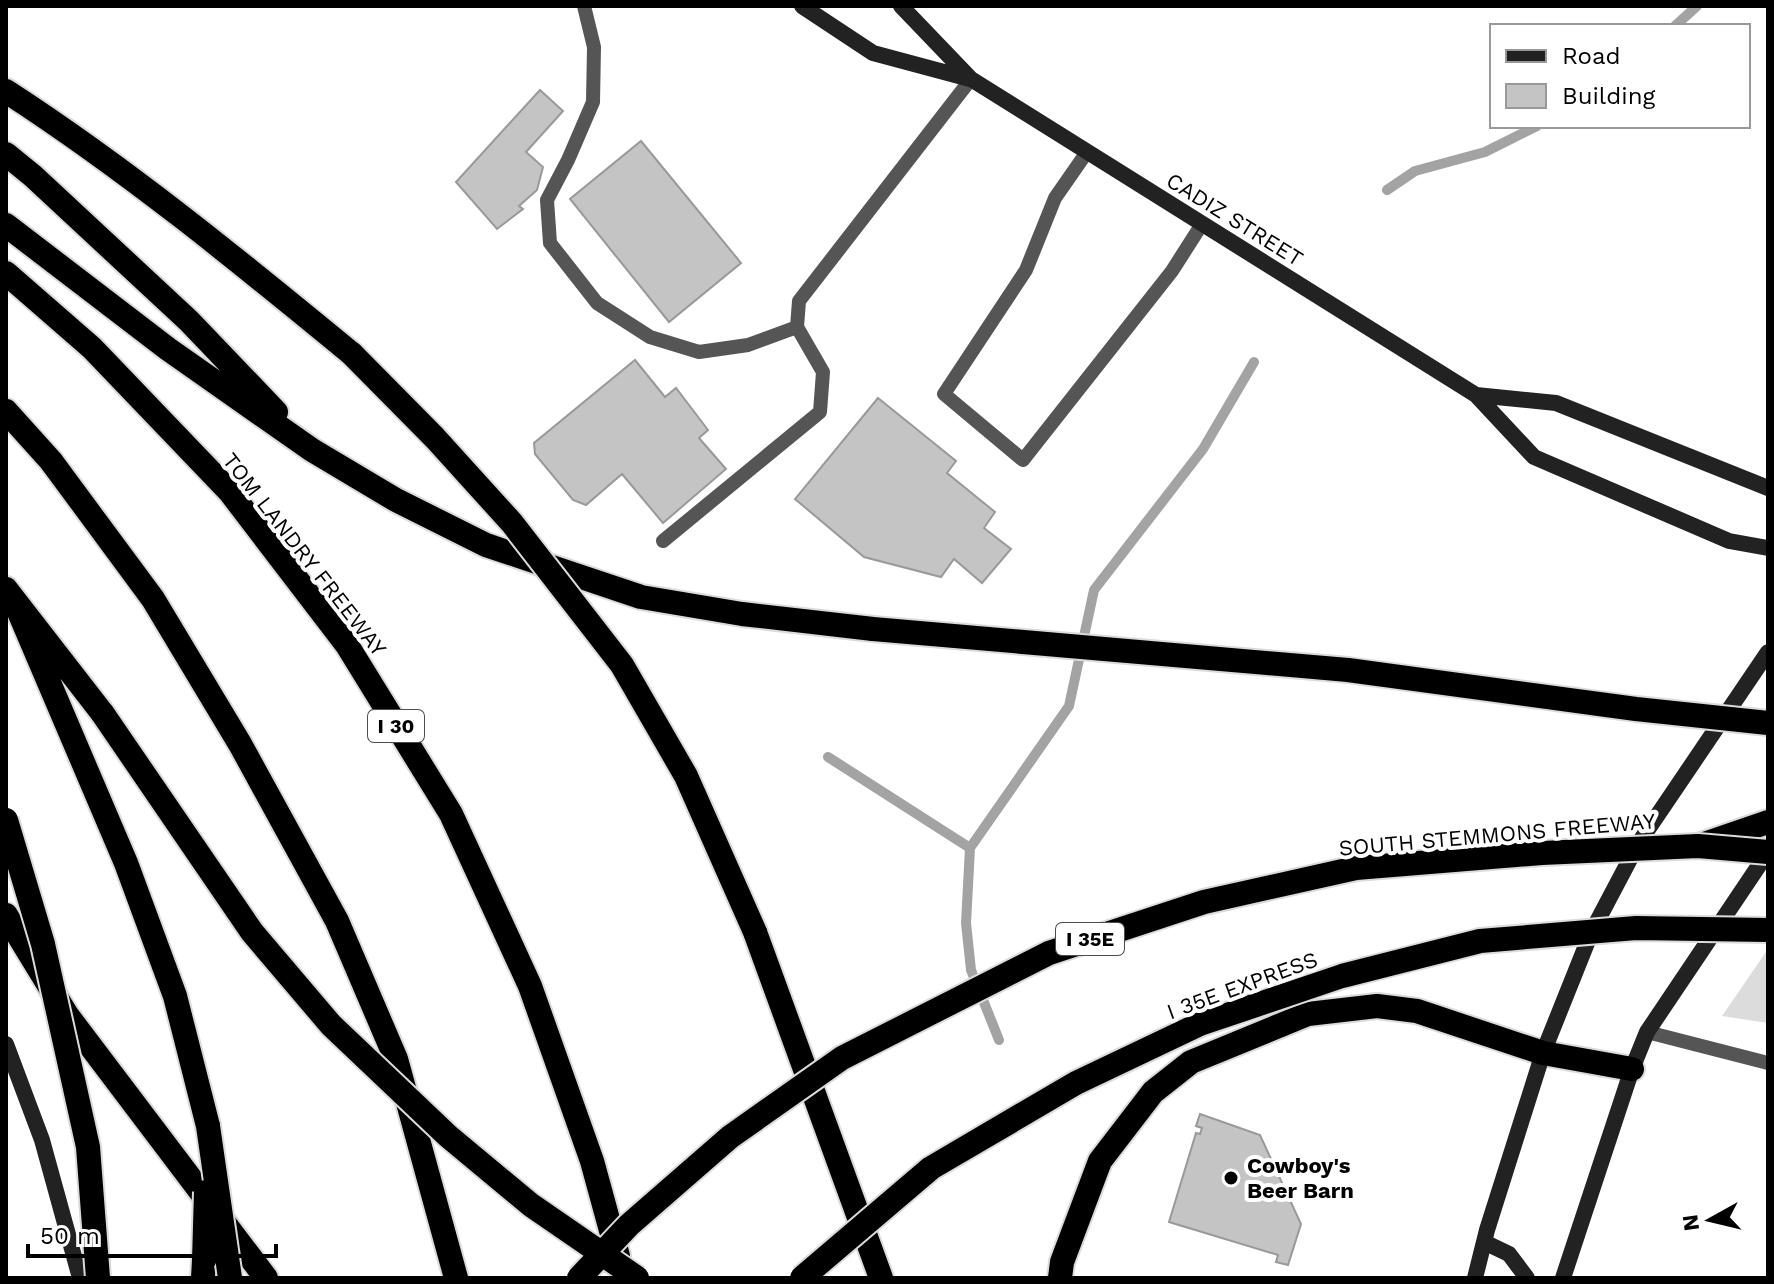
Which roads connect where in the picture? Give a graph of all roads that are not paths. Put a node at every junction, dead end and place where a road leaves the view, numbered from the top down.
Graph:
1 (584, 6) edge
2 (802, 6) edge
3 (901, 6) edge
4 (971, 79) junction
5 (6, 91) edge
6 (1087, 152) junction
7 (6, 154) edge
8 (1202, 224) junction
9 (6, 225) edge
10 (6, 273) edge
11 (797, 327) junction
12 (1476, 395) junction
13 (6, 411) edge
14 (312, 450) junction
15 (1768, 488) edge
16 (663, 541) dead end
17 (1768, 548) edge
18 (11, 597) edge
19 (1768, 652) edge
20 (1768, 723) edge
21 (6, 820) edge
22 (1768, 822) edge
23 (1698, 846) junction
24 (1768, 852) edge
25 (6, 915) edge
26 (1768, 930) edge
27 (1647, 1032) junction
28 (6, 1044) edge
29 (1543, 1053) junction
30 (1768, 1063) edge
31 (1632, 1069) junction
32 (208, 1126) junction
33 (1484, 1242) junction
34 (203, 1269) edge
35 (80, 1278) edge
36 (98, 1278) edge
37 (230, 1278) edge
38 (266, 1278) edge
39 (456, 1278) edge
40 (579, 1278) edge
41 (624, 1278) edge
42 (637, 1278) edge
43 (802, 1278) edge
44 (881, 1278) edge
45 (1060, 1278) edge
46 (1475, 1278) edge
47 (1527, 1278) edge
48 (1563, 1278) edge

1 - 11 lane
2 - 4 main road, CADIZ STREET
3 - 4 main road, CADIZ STREET
4 - 6 main road, CADIZ STREET
4 - 11 lane
5 - 44 highway, bridge
6 - 8 main road, CADIZ STREET
6 - 8 lane
7 - 14 highway
8 - 12 main road, CADIZ STREET
9 - 14 highway
10 - 41 highway, TOM LANDRY FREEWAY / I 30
11 - 16 lane
12 - 15 main road, CADIZ STREET
12 - 17 main road, CADIZ STREET
13 - 39 highway
14 - 20 highway, bridge
18 - 32 highway
18 - 42 highway, bridge
19 - 29 main road
21 - 36 highway, bridge
22 - 23 highway
23 - 24 highway, SOUTH STEMMONS FREEWAY / I 35E, bridge
23 - 40 highway, SOUTH STEMMONS FREEWAY / I 35E, bridge
24 - 27 main road
25 - 38 highway
26 - 43 highway, I 35E EXPRESS, bridge
27 - 30 lane
27 - 31 main road
28 - 35 main road
29 - 31 highway
29 - 33 main road
29 - 45 highway
31 - 48 main road
32 - 34 highway, bridge
32 - 37 highway, bridge
33 - 46 main road
33 - 47 main road

